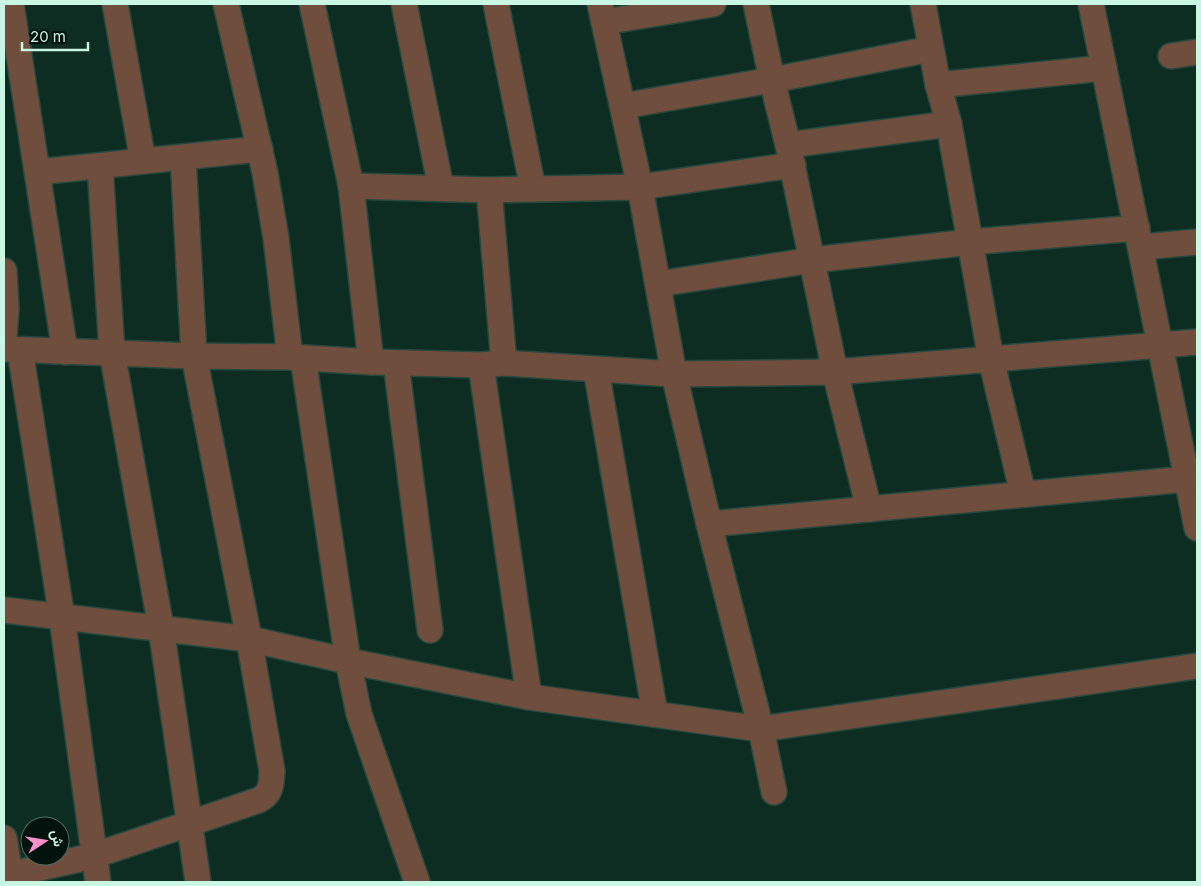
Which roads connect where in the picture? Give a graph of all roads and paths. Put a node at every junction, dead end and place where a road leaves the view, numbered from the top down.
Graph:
1 (11, 4) edge
2 (115, 4) edge
3 (226, 4) edge
4 (312, 4) edge
5 (404, 4) edge
6 (496, 4) edge
7 (713, 4) edge
8 (756, 4) edge
9 (923, 4) edge
10 (1092, 4) edge
11 (602, 13) edge
12 (931, 48) junction
13 (1197, 52) edge
14 (1171, 56) dead end
15 (1104, 68) junction
16 (772, 80) junction
17 (938, 85) junction
18 (623, 106) junction
19 (949, 124) junction
20 (260, 149) junction
21 (791, 155) junction
22 (183, 157) junction
23 (143, 161) junction
24 (100, 166) junction
25 (38, 172) junction
26 (351, 186) junction
27 (640, 187) junction
28 (440, 188) junction
29 (534, 189) junction
30 (489, 190) junction
31 (1139, 238) junction
32 (970, 242) junction
33 (1197, 242) edge
34 (813, 260) junction
35 (4, 272) edge
36 (658, 284) junction
37 (1197, 342) edge
38 (1160, 345) junction
39 (9, 346) edge
40 (65, 352) junction
41 (112, 352) junction
42 (194, 356) junction
43 (296, 358) junction
44 (991, 359) junction
45 (371, 362) junction
46 (396, 363) junction
47 (492, 364) junction
48 (596, 369) junction
49 (836, 372) junction
50 (674, 374) junction
51 (1187, 479) junction
52 (1023, 494) junction
53 (869, 509) junction
54 (709, 524) junction
55 (1197, 528) edge
56 (4, 610) edge
57 (62, 618) junction
58 (162, 628) junction
59 (430, 630) dead end
60 (249, 639) junction
61 (348, 661) junction
62 (1197, 666) edge
63 (529, 697) junction
64 (655, 714) junction
65 (761, 729) junction
66 (774, 792) dead end
67 (190, 822) junction
68 (4, 838) edge
69 (93, 856) junction
70 (8, 877) edge
71 (98, 882) edge
72 (198, 882) edge
73 (417, 882) edge

1 - 25 street
2 - 23 street
3 - 20 street
4 - 26 street
5 - 28 street
6 - 29 street
7 - 11 street
8 - 16 street
9 - 12 street
10 - 15 street
11 - 18 street
12 - 16 street
12 - 17 street
13 - 14 street
15 - 17 street
15 - 31 street
16 - 18 street
16 - 21 street
17 - 19 street
18 - 27 street
19 - 21 street
19 - 32 street
20 - 22 street
20 - 43 street
21 - 27 street
21 - 34 street
22 - 23 street
22 - 42 street
23 - 24 street
24 - 25 street
24 - 41 street
25 - 40 street
26 - 28 street
26 - 45 street
27 - 29 street
27 - 36 street
28 - 30 street
29 - 30 street
30 - 47 street
31 - 32 street
31 - 33 street
31 - 38 street
32 - 34 street
32 - 44 street
34 - 36 street
34 - 49 street
35 - 39 street
36 - 50 street
37 - 38 street
38 - 44 street
38 - 51 street
39 - 40 street
39 - 57 street
40 - 41 street
41 - 42 street
41 - 58 street
42 - 43 street
42 - 60 street
43 - 45 street
43 - 61 street
44 - 49 street
44 - 52 street
45 - 46 street
46 - 47 street
46 - 59 street
47 - 48 street
47 - 63 street
48 - 50 street
48 - 64 street
49 - 50 street
49 - 53 street
50 - 54 street
51 - 52 street
51 - 55 street
52 - 53 street
53 - 54 street
54 - 65 street
56 - 57 street
57 - 58 street
57 - 69 street
58 - 60 street
58 - 67 street
60 - 61 street
60 - 67 street
61 - 63 street
61 - 73 street
62 - 65 street
63 - 64 street
64 - 65 street
65 - 66 street
67 - 69 street
67 - 72 street
68 - 70 street
69 - 70 street
69 - 71 street

